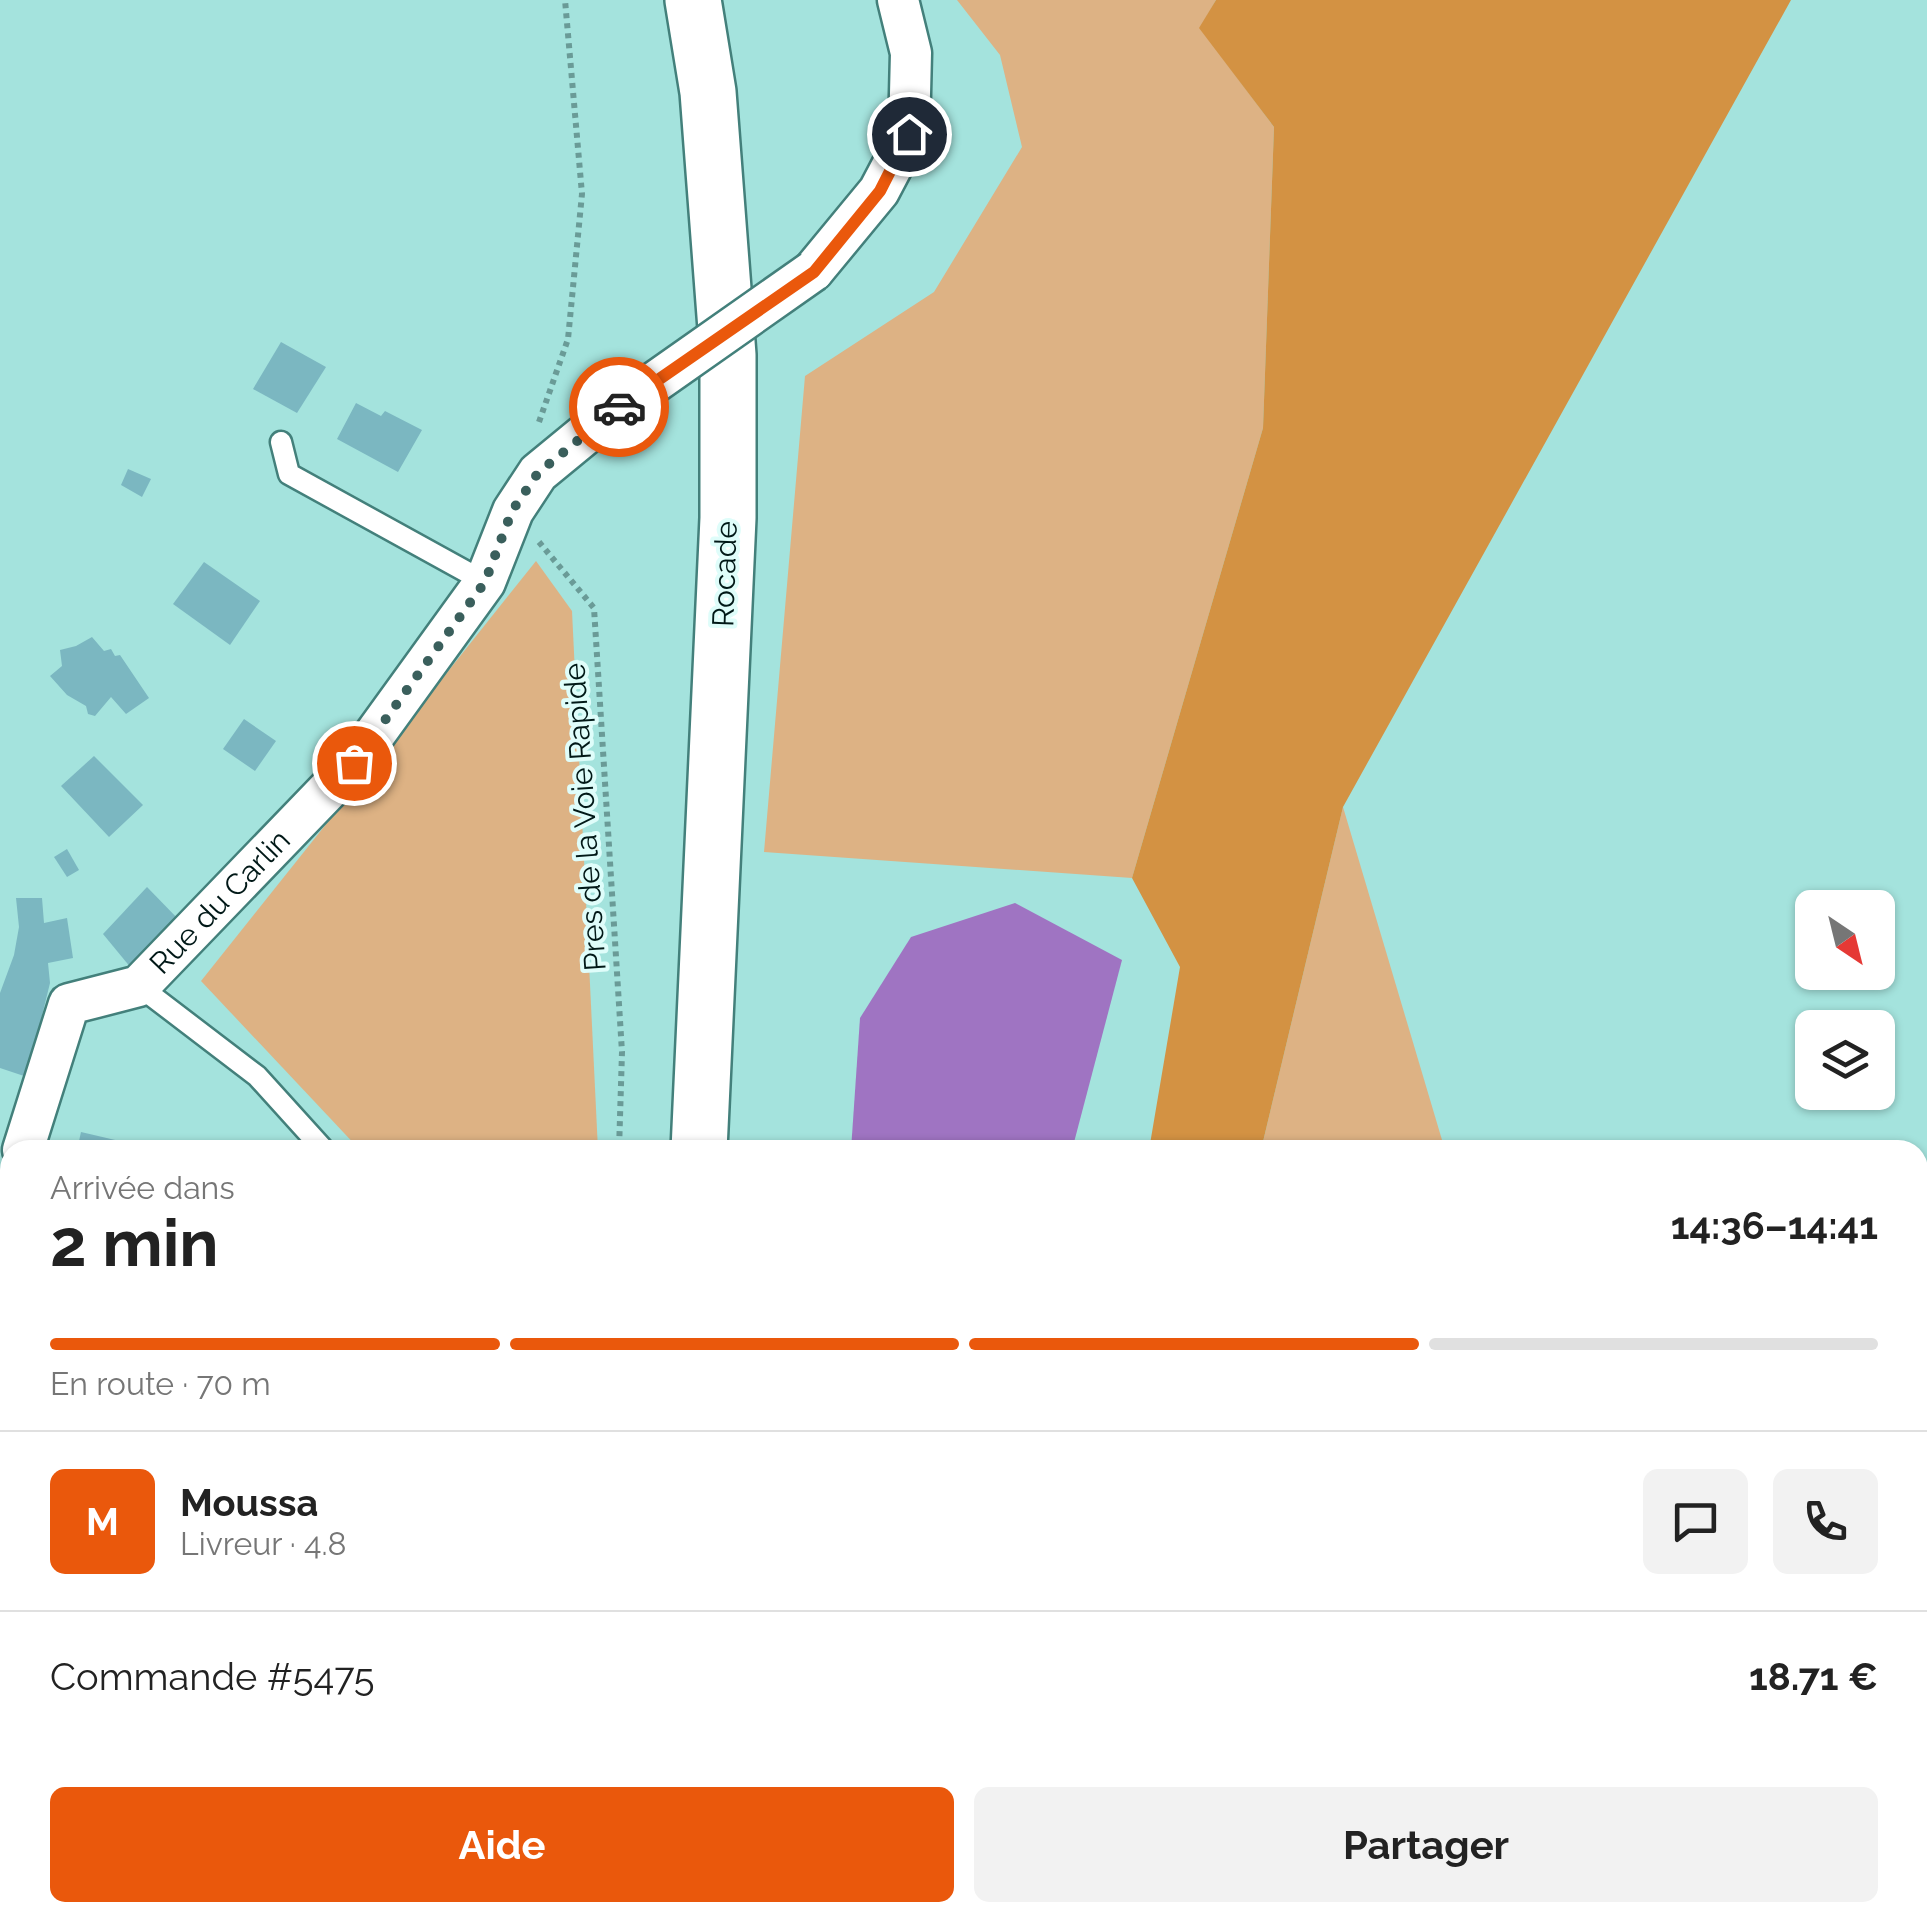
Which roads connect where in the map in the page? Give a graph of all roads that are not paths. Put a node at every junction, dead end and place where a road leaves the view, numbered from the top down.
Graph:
1 (693, 0) edge
2 (898, 0) edge
3 (281, 442) dead end
4 (485, 582) junction
5 (139, 986) junction
6 (25, 1140) edge
7 (315, 1140) edge
8 (699, 1140) edge

1 - 8 main road, Rocade
2 - 4 street, Rue du Carlin, bridge
3 - 4 lane
4 - 5 street, Rue du Carlin
5 - 6 street, Rue du Carlin
5 - 7 lane

